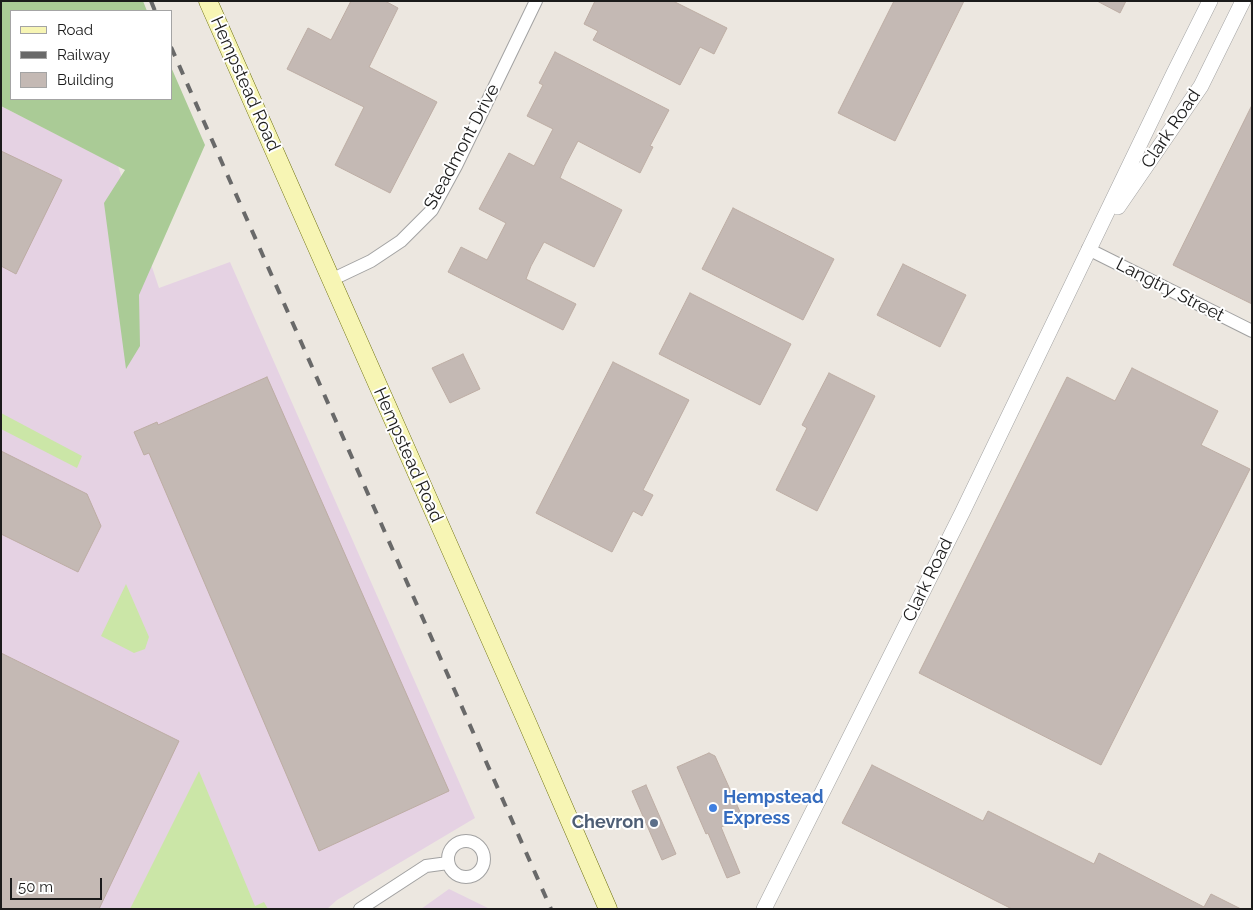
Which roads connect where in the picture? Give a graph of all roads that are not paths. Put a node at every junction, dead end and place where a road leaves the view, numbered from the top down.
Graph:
1 (208, 1) edge
2 (536, 1) edge
3 (1210, 1) edge
4 (1243, 1) edge
5 (1088, 249) junction
6 (331, 280) junction
7 (1252, 331) edge
8 (448, 863) dead end
9 (360, 909) edge
10 (608, 909) edge
11 (764, 909) edge

1 - 6 main road, Hempstead Road
2 - 6 street, Steadmont Drive
3 - 5 street, Clark Road
4 - 5 street, Clark Road
5 - 7 street, Langtry Street
5 - 11 street, Clark Road
6 - 10 main road, Hempstead Road
8 - 9 street

